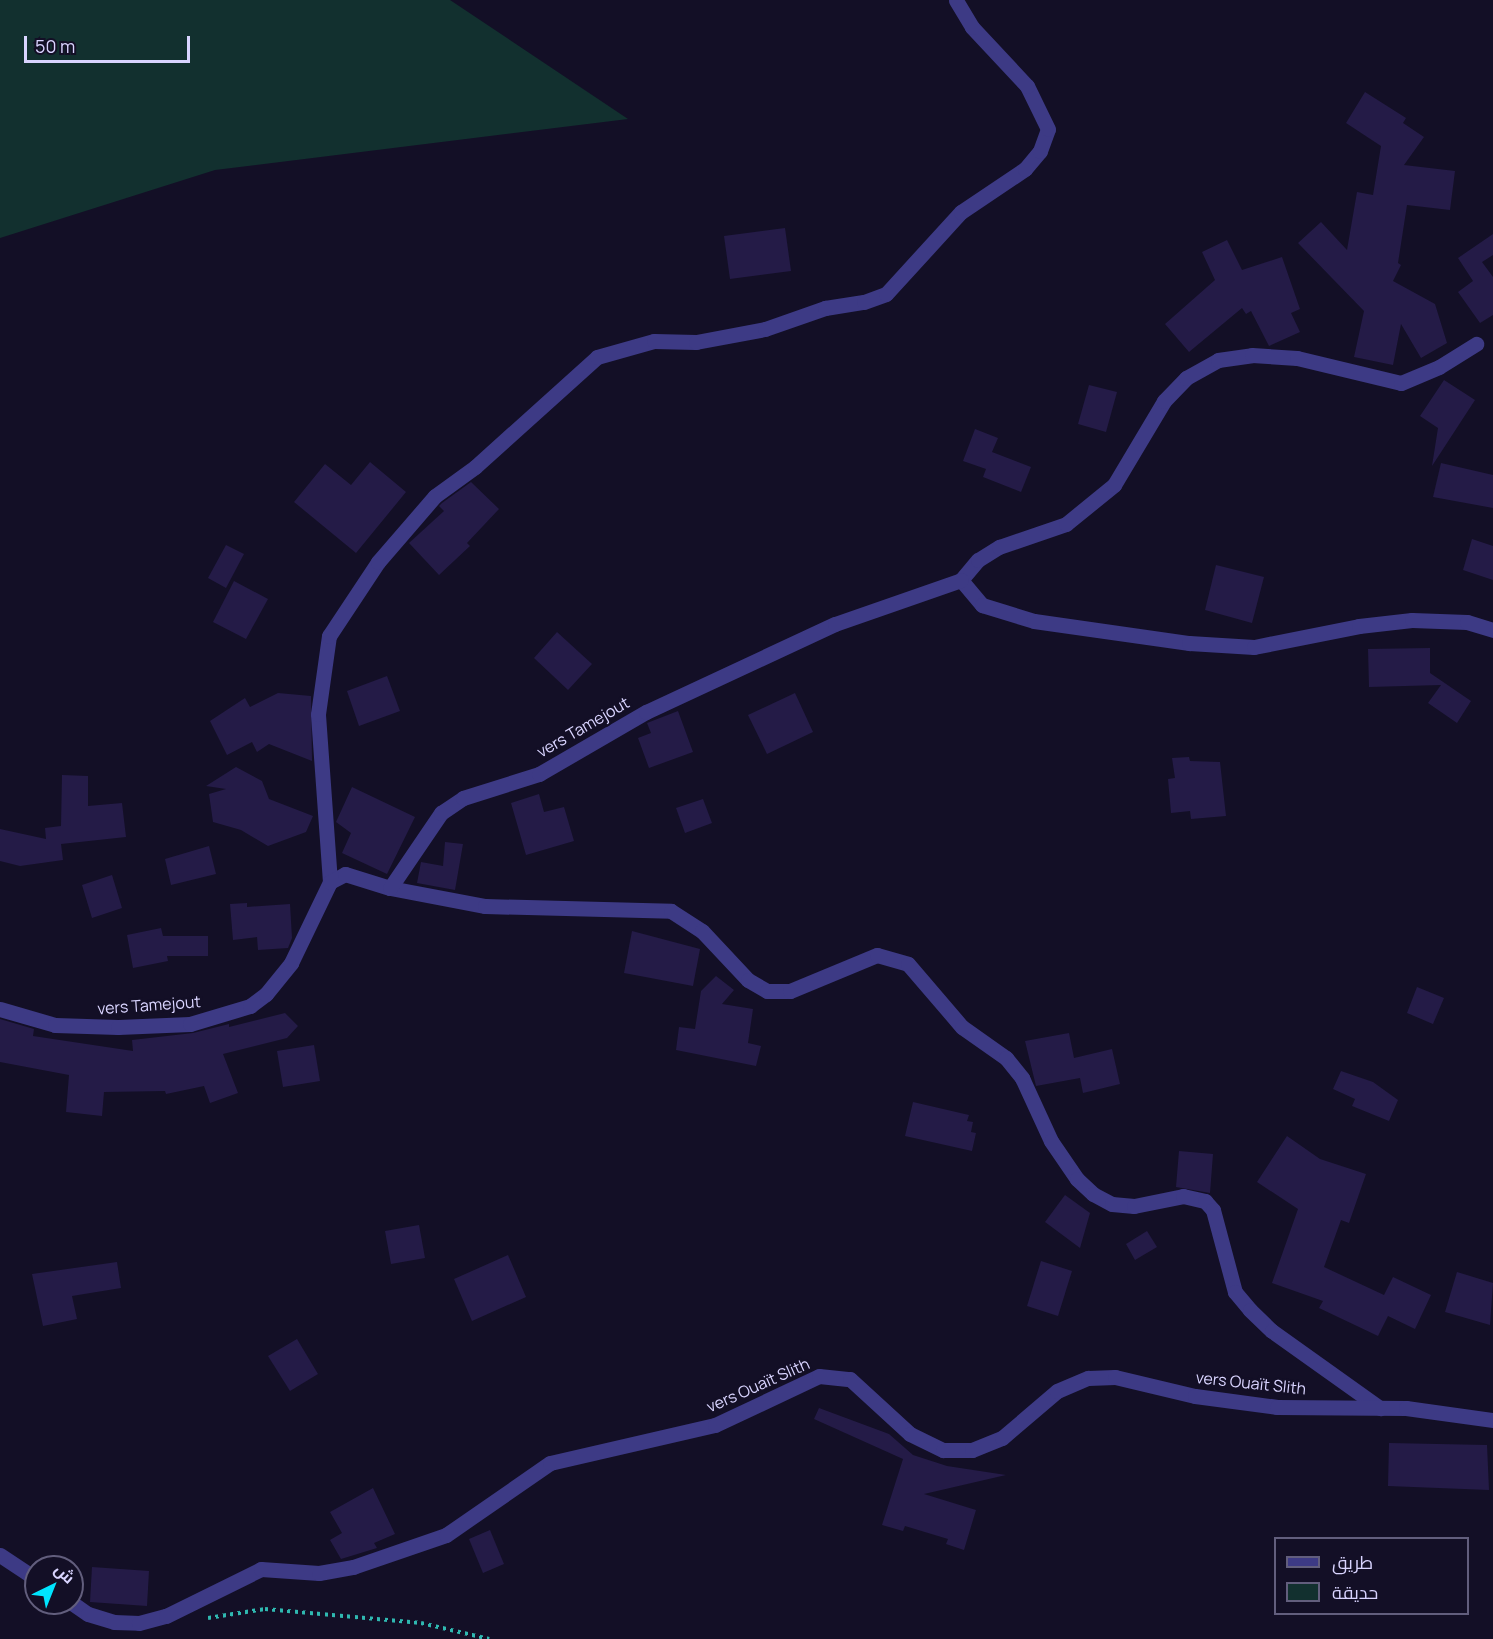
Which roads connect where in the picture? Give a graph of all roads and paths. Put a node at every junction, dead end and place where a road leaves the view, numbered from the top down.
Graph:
1 (956, 0) edge
2 (1476, 344) dead end
3 (961, 580) junction
4 (1493, 630) edge
5 (330, 882) junction
6 (390, 888) junction
7 (0, 1009) edge
8 (1380, 1408) junction
9 (1493, 1420) edge
10 (0, 1556) edge
11 (24, 1571) edge
12 (84, 1610) edge
13 (199, 1618) dead end
14 (489, 1639) edge

1 - 5 street
2 - 3 street
3 - 4 street
3 - 6 street, vers Tamejout
5 - 6 street
5 - 7 street, vers Tamejout
6 - 8 street
8 - 9 street, vers Ouaït Slith
8 - 12 street, vers Ouaït Slith
10 - 11 street
13 - 14 path

